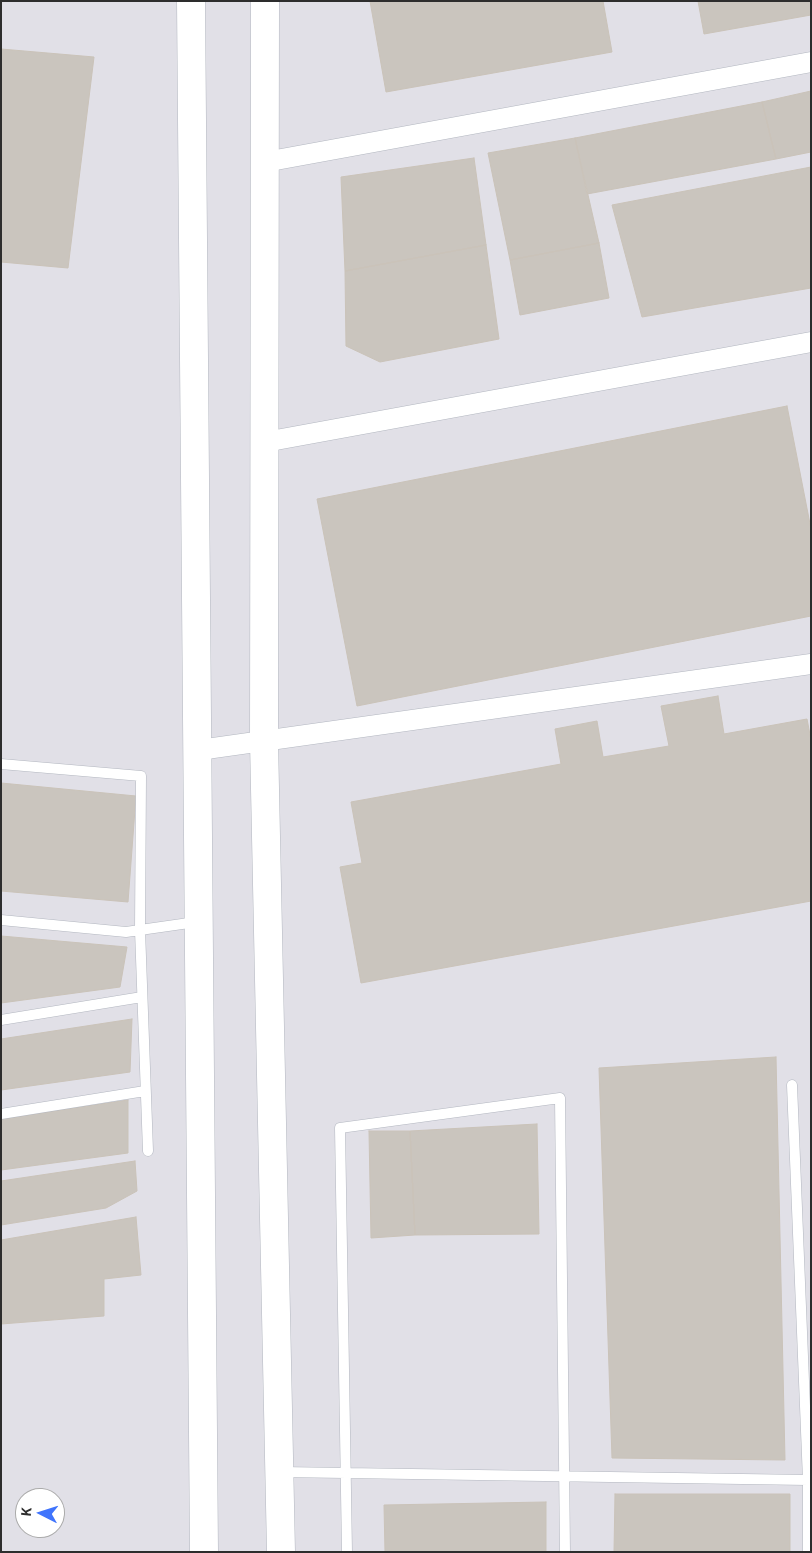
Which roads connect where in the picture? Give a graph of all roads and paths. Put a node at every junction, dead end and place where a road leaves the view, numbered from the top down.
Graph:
1 (192, 1) edge
2 (265, 1) edge
3 (811, 62) edge
4 (265, 162) junction
5 (811, 342) edge
6 (265, 442) junction
7 (811, 664) edge
8 (264, 740) junction
9 (199, 750) junction
10 (1, 764) edge
11 (1, 920) edge
12 (200, 921) junction
13 (140, 930) junction
14 (142, 997) junction
15 (1, 1020) edge
16 (792, 1085) dead end
17 (145, 1091) junction
18 (1, 1114) edge
19 (148, 1151) dead end
20 (279, 1472) junction
21 (345, 1473) junction
22 (563, 1476) junction
23 (808, 1480) junction
24 (204, 1552) edge
25 (281, 1552) edge
26 (347, 1552) edge
27 (565, 1552) edge
28 (808, 1552) edge

1 - 9 main road
2 - 4 main road
3 - 4 street
4 - 6 main road
5 - 6 street
6 - 8 main road
7 - 8 street
8 - 9 street
8 - 20 main road
9 - 12 main road
10 - 13 lane
11 - 13 lane
12 - 13 lane
12 - 24 main road
13 - 14 lane
14 - 15 lane
14 - 17 lane
16 - 23 lane
17 - 18 lane
17 - 19 lane
20 - 21 lane
20 - 25 main road
21 - 22 lane
21 - 22 lane
21 - 26 lane
22 - 23 lane
22 - 27 lane
23 - 28 lane

